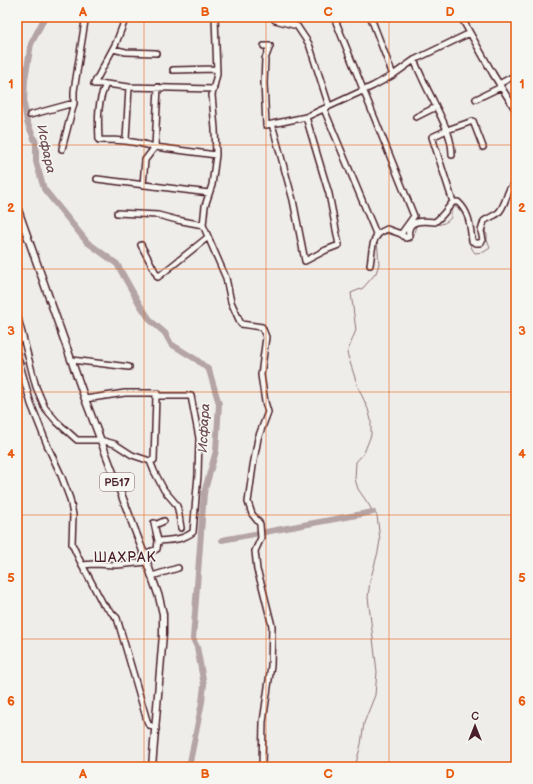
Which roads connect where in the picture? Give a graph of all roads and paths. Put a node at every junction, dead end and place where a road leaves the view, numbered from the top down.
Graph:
1 (87, 17) edge
2 (126, 17) edge
3 (215, 17) edge
4 (273, 17) edge
5 (461, 17) edge
6 (371, 18) dead end
7 (336, 22) dead end
8 (470, 33) junction
9 (264, 46) dead end
10 (113, 49) junction
11 (156, 53) dead end
12 (414, 60) junction
13 (217, 69) junction
14 (173, 70) dead end
15 (393, 74) junction
16 (516, 75) edge
17 (106, 84) junction
18 (500, 85) junction
19 (129, 87) junction
20 (158, 87) junction
21 (214, 89) junction
22 (363, 90) junction
23 (476, 99) dead end
24 (74, 103) junction
25 (436, 107) junction
26 (326, 108) junction
27 (516, 108) edge
28 (30, 115) dead end
29 (416, 117) dead end
30 (306, 118) junction
31 (272, 124) junction
32 (447, 130) junction
33 (126, 140) junction
34 (155, 147) junction
35 (483, 147) dead end
36 (62, 149) dead end
37 (216, 155) junction
38 (452, 155) dead end
39 (97, 179) dead end
40 (516, 183) edge
41 (143, 185) junction
42 (209, 193) junction
43 (453, 202) junction
44 (17, 207) edge
45 (117, 213) dead end
46 (203, 225) junction
47 (401, 234) junction
48 (208, 236) junction
49 (377, 236) junction
50 (141, 245) dead end
51 (370, 265) dead end
52 (17, 314) edge
53 (22, 333) junction
54 (17, 343) edge
55 (17, 354) edge
56 (72, 360) junction
57 (129, 366) dead end
58 (156, 396) junction
59 (85, 399) junction
60 (100, 440) junction
61 (150, 462) junction
62 (164, 521) dead end
63 (181, 528) dead end
64 (158, 541) junction
65 (144, 554) junction
66 (147, 562) junction
67 (82, 565) junction
68 (178, 568) dead end
69 (152, 576) junction
70 (156, 729) junction
71 (152, 767) edge
72 (262, 767) edge

1 - 24 street
2 - 10 street
3 - 13 street
4 - 26 street
5 - 8 street
6 - 15 street
7 - 22 street
8 - 12 street
8 - 18 street
9 - 31 street
10 - 11 street
10 - 17 street
12 - 15 street
12 - 25 street
13 - 14 street
13 - 21 street
15 - 22 street
16 - 18 street
17 - 19 street
17 - 33 street
18 - 23 street
18 - 27 street
19 - 20 street
19 - 33 street
20 - 21 street
20 - 34 street
21 - 37 street
22 - 26 street
22 - 47 street
24 - 28 street
24 - 36 street
25 - 29 street
25 - 32 street
26 - 30 street
26 - 49 street
30 - 31 street
30 - 31 street
32 - 35 street
32 - 38 street
32 - 43 street
33 - 34 street
34 - 37 street
34 - 41 street
37 - 42 street
39 - 41 street
40 - 43 street
41 - 42 street
42 - 46 street
43 - 47 street
44 - 56 main road, РБ17
45 - 46 street
46 - 48 street
47 - 49 street
48 - 50 street
48 - 72 street
49 - 51 street
52 - 53 street
53 - 54 street
53 - 60 street
55 - 67 street
56 - 57 street
56 - 59 main road, РБ17
58 - 59 street
58 - 61 street
58 - 64 street
59 - 60 main road, РБ17
60 - 61 street
60 - 65 main road, РБ17
61 - 63 street
62 - 64 street
64 - 65 street
65 - 66 main road, РБ17
66 - 67 street
66 - 69 main road, РБ17
67 - 70 street
68 - 69 street
69 - 70 main road, РБ17
70 - 71 main road, РБ17

